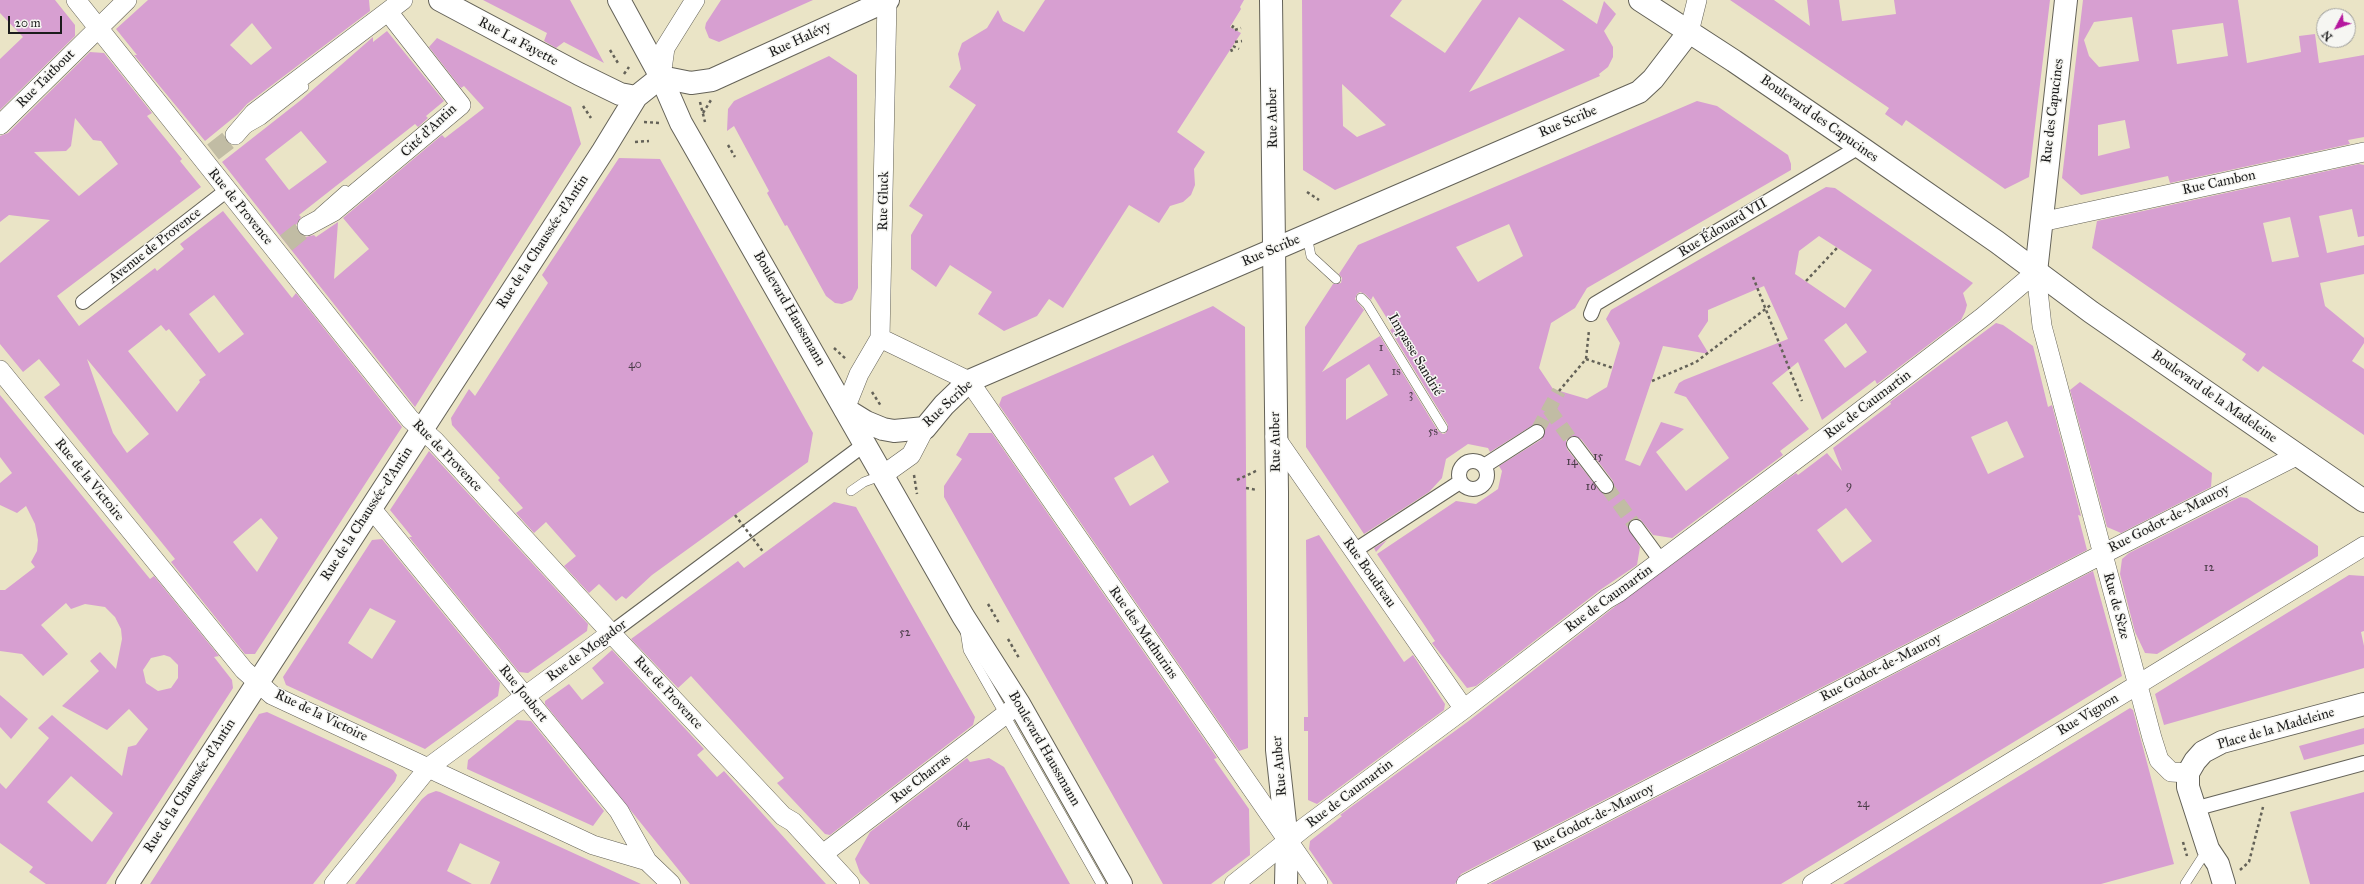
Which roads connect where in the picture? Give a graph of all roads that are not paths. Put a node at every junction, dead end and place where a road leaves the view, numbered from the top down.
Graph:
1 (76, 0) edge
2 (127, 0) edge
3 (403, 0) edge
4 (440, 0) edge
5 (620, 0) edge
6 (695, 0) edge
7 (887, 0) edge
8 (1271, 0) edge
9 (1640, 0) edge
10 (1697, 0) edge
11 (2066, 0) edge
12 (388, 13) junction
13 (97, 28) junction
14 (1689, 32) junction
15 (660, 77) junction
16 (304, 87) dead end
17 (636, 97) junction
18 (0, 125) edge
19 (235, 135) joint
20 (1859, 146) junction
21 (2364, 152) edge
22 (370, 170) dead end
23 (226, 191) junction
24 (2041, 222) junction
25 (307, 226) joint
26 (1307, 236) junction
27 (1275, 249) junction
28 (2036, 272) junction
29 (1336, 279) dead end
30 (1361, 298) dead end
31 (83, 302) dead end
32 (1591, 314) road end
33 (880, 338) junction
34 (0, 370) edge
35 (969, 381) junction
36 (845, 409) junction
37 (925, 428) junction
38 (1443, 428) dead end
39 (422, 429) junction
40 (1537, 432) tunnel mouth
41 (1275, 437) junction
42 (865, 444) junction
43 (1574, 444) tunnel mouth
44 (2298, 455) junction
45 (1484, 466) junction
46 (883, 475) junction
47 (1460, 482) junction
48 (1606, 486) tunnel mouth
49 (851, 491) dead end
50 (2364, 501) edge
51 (371, 508) junction
52 (1636, 527) tunnel mouth
53 (2364, 546) edge
54 (1354, 551) junction
55 (2102, 554) junction
56 (1661, 561) junction
57 (611, 633) junction
58 (257, 682) junction
59 (2138, 685) junction
60 (525, 696) junction
61 (2364, 704) edge
62 (1012, 709) junction
63 (1464, 709) junction
64 (2364, 763) edge
65 (429, 767) junction
66 (2188, 773) junction
67 (2194, 809) junction
68 (1287, 840) junction
69 (2208, 849) junction
70 (823, 854) junction
71 (646, 861) junction
72 (2230, 879) edge
73 (127, 884) edge
74 (334, 884) edge
75 (671, 884) edge
76 (850, 884) edge
77 (1102, 884) edge
78 (1121, 884) edge
79 (1234, 884) edge
80 (1286, 884) edge
81 (1318, 884) edge
82 (1466, 884) edge
83 (1812, 884) edge
84 (2185, 884) edge

1 - 13 street, Rue de Provence
2 - 13 street, Rue Taitbout
3 - 12 street
4 - 17 main road, Rue La Fayette
5 - 15 main road, Boulevard Haussmann
6 - 15 street
7 - 15 main road, Rue Halévy
7 - 33 street, Rue Gluck
8 - 27 main road, Rue Auber
9 - 14 main road, Boulevard des Capucines
10 - 14 street
11 - 24 main road, Rue des Capucines
12 - 19 street
12 - 25 street, Cité d'Antin
13 - 18 street, Rue Taitbout
13 - 23 street, Rue de Provence
14 - 20 main road, Boulevard des Capucines
14 - 26 main road, Rue Scribe
15 - 17 main road, Rue de la Chaussée-d'Antin
15 - 36 main road, Boulevard Haussmann
16 - 19 lane
17 - 39 main road, Rue de la Chaussée-d'Antin
20 - 28 main road, Boulevard des Capucines
20 - 32 street, Rue Édouard VII
21 - 24 street, Rue Cambon
22 - 25 lane
23 - 31 street, Avenue de Provence
23 - 39 street, Rue de Provence
24 - 28 main road, Rue des Capucines
26 - 27 main road, Rue Scribe
26 - 29 lane
27 - 35 main road, Rue Scribe
27 - 41 main road, Rue Auber
28 - 44 main road, Boulevard de la Madeleine
28 - 55 street, Rue de Sèze
28 - 56 street, Rue de Caumartin
30 - 38 lane, Impasse Sandrié
33 - 35 street
33 - 36 street
34 - 58 street, Rue de la Victoire
35 - 37 main road, Rue Scribe
35 - 68 street, Rue des Mathurins
36 - 37 main road, Rue Scribe
36 - 42 main road, Boulevard Haussmann
37 - 46 street
39 - 51 main road, Rue de la Chaussée-d'Antin
39 - 57 street, Rue de Provence
40 - 45 street
41 - 54 street, Rue Boudreau
41 - 68 main road, Rue Auber
42 - 46 main road, Boulevard Haussmann
42 - 57 street, Rue de Mogador
43 - 48 street
44 - 50 main road, Boulevard de la Madeleine
44 - 55 street, Rue Godot-de-Mauroy
45 - 47 street
45 - 47 street
46 - 49 lane
46 - 62 main road, Boulevard Haussmann
47 - 54 street
51 - 58 main road, Rue de la Chaussée-d'Antin
51 - 60 street, Rue Joubert
52 - 56 street
53 - 59 street, Rue Vignon
54 - 63 street, Rue Boudreau
55 - 59 street, Rue de Sèze
55 - 82 street, Rue Godot-de-Mauroy
56 - 63 street, Rue de Caumartin
57 - 60 street, Rue de Mogador
57 - 70 street, Rue de Provence
58 - 65 street, Rue de la Victoire
58 - 73 main road, Rue de la Chaussée-d'Antin
59 - 66 street, Rue de Sèze
59 - 83 street, Rue Vignon
60 - 65 street, Rue de Mogador
60 - 71 street, Rue Joubert
61 - 66 main road, Place de la Madeleine
62 - 70 street, Rue Charras
62 - 77 lane, Boulevard Haussmann
62 - 78 main road, Boulevard Haussmann
63 - 68 street, Rue de Caumartin
64 - 67 street
65 - 71 street, Rue de la Victoire
65 - 74 street, Rue de Mogador
66 - 67 main road
67 - 69 main road
68 - 79 street, Rue de Caumartin
68 - 80 main road, Rue Auber
68 - 81 street, Rue des Mathurins
69 - 72 main road
69 - 84 lane
70 - 76 street, Rue de Provence
71 - 75 street, Rue Joubert

